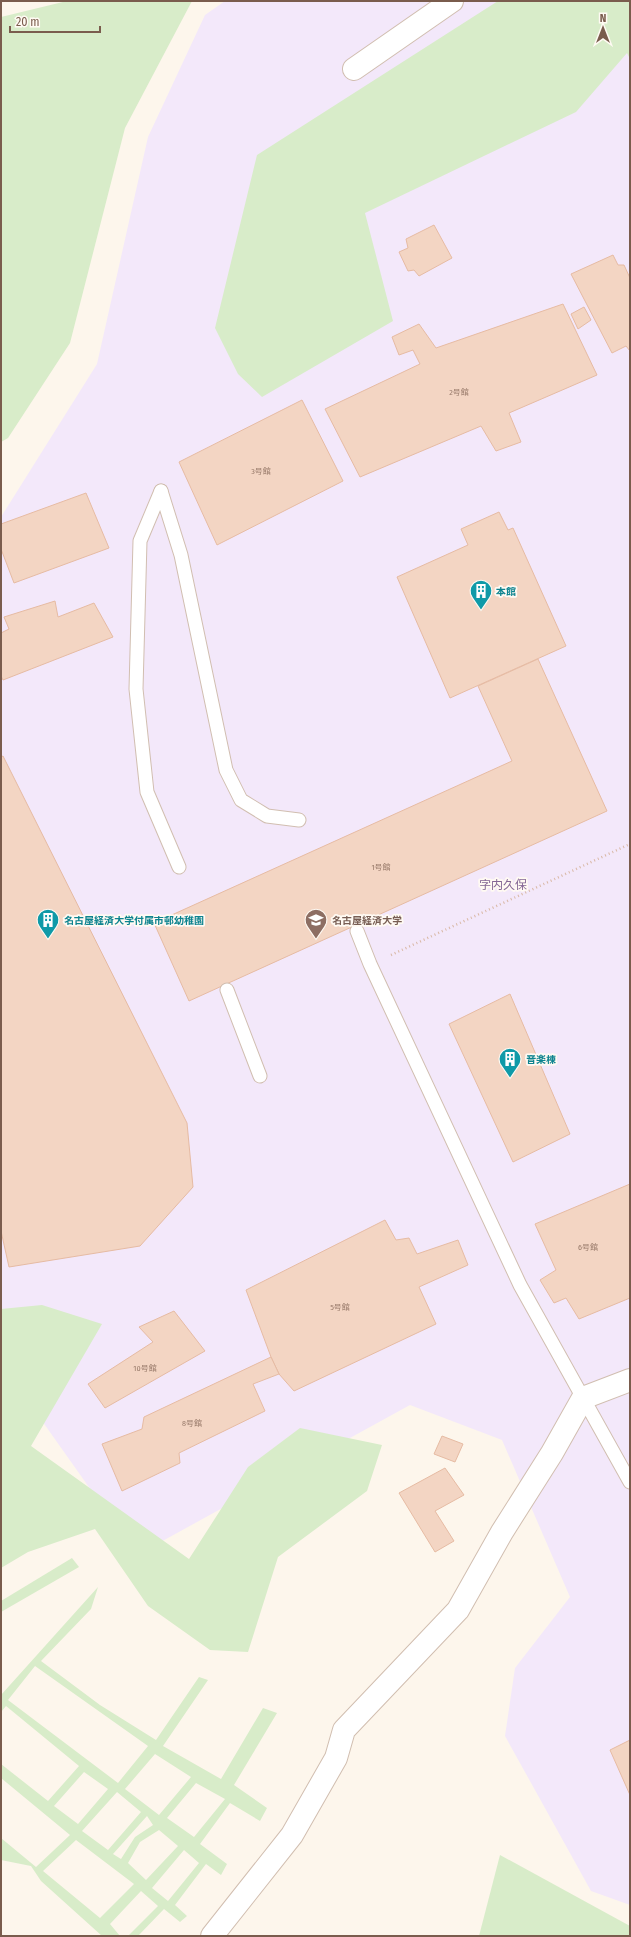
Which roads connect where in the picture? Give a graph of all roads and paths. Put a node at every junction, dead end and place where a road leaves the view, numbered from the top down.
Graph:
1 (452, 1) edge
2 (354, 69) dead end
3 (299, 820) dead end
4 (630, 844) edge
5 (179, 867) dead end
6 (357, 931) dead end
7 (370, 964) junction
8 (227, 990) dead end
9 (260, 1076) dead end
10 (630, 1380) edge
11 (583, 1398) junction
12 (630, 1482) edge
13 (212, 1936) edge

1 - 2 street
3 - 5 lane
4 - 7 path
6 - 7 lane
7 - 11 lane
8 - 9 lane
10 - 11 street
11 - 12 lane
11 - 13 street

